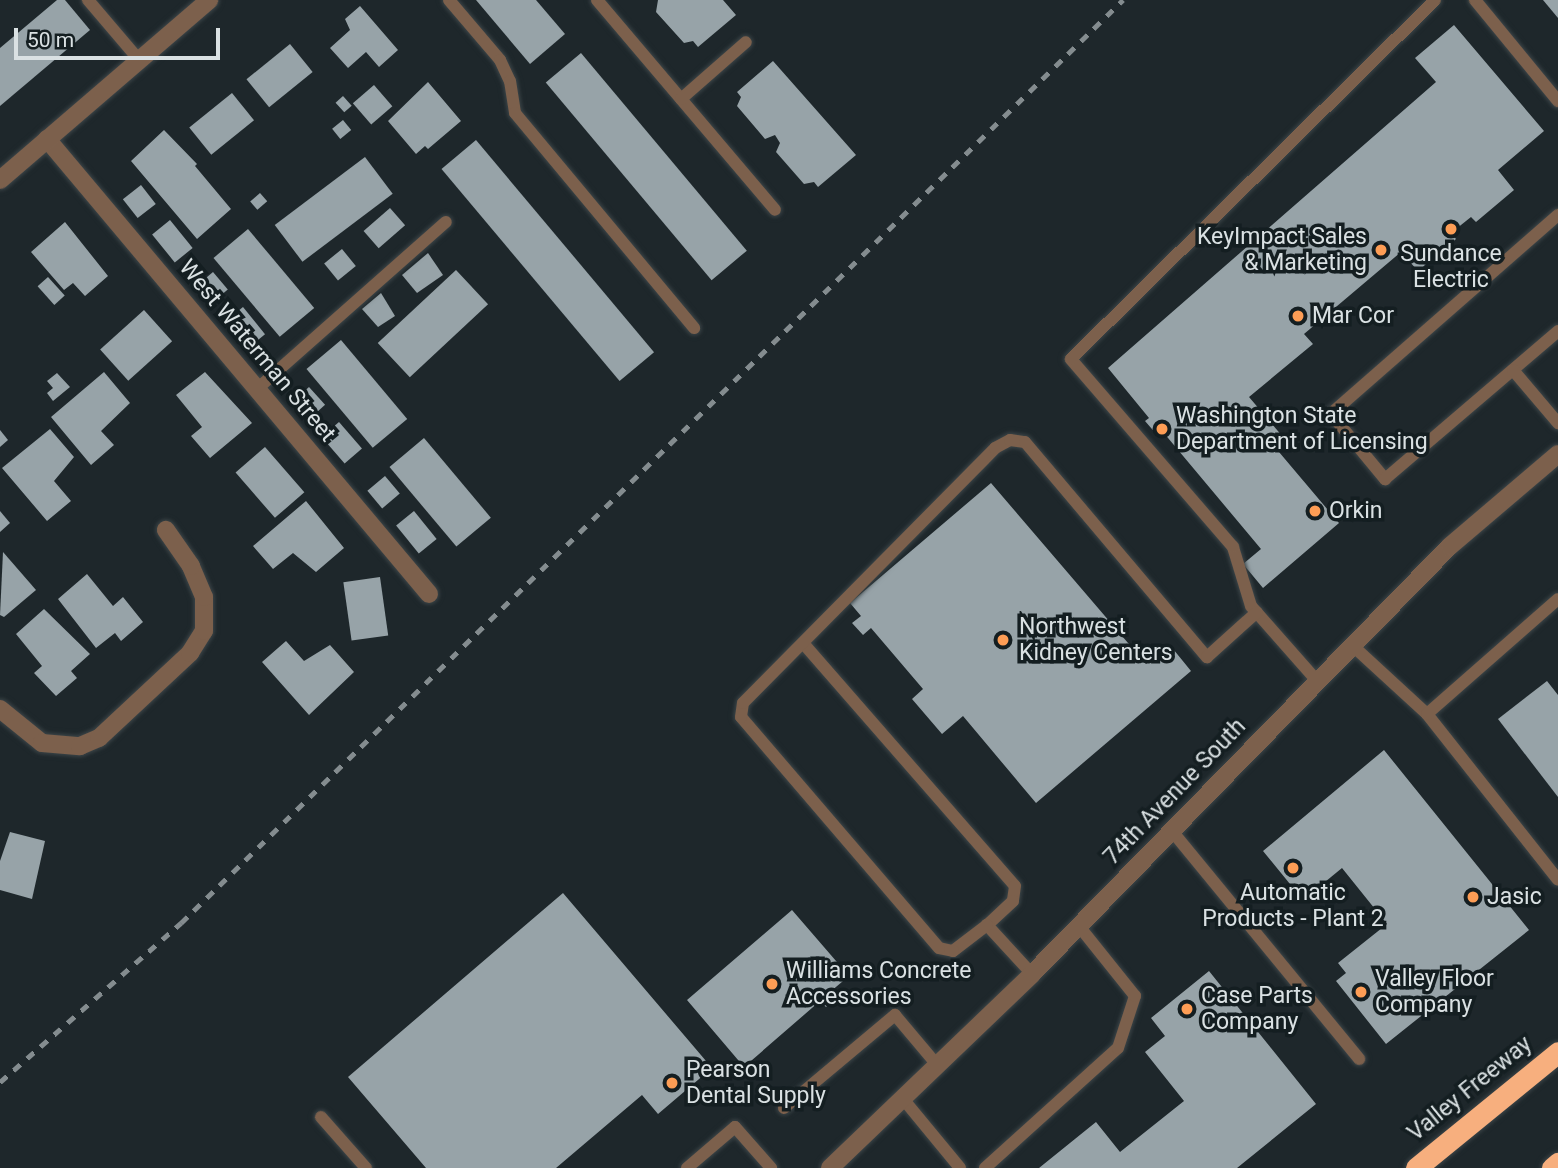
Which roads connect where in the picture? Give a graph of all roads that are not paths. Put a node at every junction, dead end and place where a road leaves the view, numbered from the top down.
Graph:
1 (88, 0) edge
2 (209, 0) edge
3 (449, 0) edge
4 (597, 0) edge
5 (1436, 0) edge
6 (1475, 0) edge
7 (746, 42) dead end
8 (139, 60) junction
9 (681, 99) junction
10 (1558, 101) edge
11 (47, 139) junction
12 (0, 180) edge
13 (775, 210) dead end
14 (1558, 215) edge
15 (446, 222) dead end
16 (694, 328) dead end
17 (1558, 331) edge
18 (1513, 370) junction
19 (257, 389) junction
20 (1558, 423) edge
21 (1558, 454) edge
22 (166, 530) dead end
23 (429, 594) dead end
24 (1558, 599) edge
25 (1257, 612) junction
26 (803, 643) junction
27 (1353, 646) junction
28 (1318, 681) junction
29 (0, 709) edge
30 (1427, 714) junction
31 (1172, 831) junction
32 (1558, 880) edge
33 (987, 925) junction
34 (1079, 926) junction
35 (1032, 974) junction
36 (1558, 1052) edge
37 (1359, 1059) dead end
38 (939, 1066) junction
39 (1500, 1098) junction
40 (904, 1100) junction
41 (784, 1108) dead end
42 (321, 1116) dead end
43 (1558, 1163) edge
44 (366, 1168) edge
45 (687, 1168) edge
46 (771, 1168) edge
47 (830, 1168) edge
48 (961, 1168) edge
49 (985, 1168) edge
50 (1399, 1168) edge
51 (1416, 1168) edge
52 (1552, 1168) edge

1 - 8 lane
2 - 8 street
3 - 16 lane
4 - 9 lane
5 - 25 lane
6 - 10 lane
7 - 9 lane
8 - 11 street
9 - 13 lane
11 - 12 street
11 - 19 street, West Waterman Street
14 - 18 lane
15 - 19 lane
17 - 18 lane
18 - 20 lane
19 - 23 street, West Waterman Street
21 - 27 street, 74th Avenue South
22 - 29 street
24 - 30 lane
25 - 26 lane
25 - 28 lane
26 - 33 lane
26 - 33 lane
27 - 28 street, 74th Avenue South
27 - 30 lane
28 - 31 street, 74th Avenue South
30 - 32 lane
31 - 34 street, 74th Avenue South
31 - 37 lane
33 - 35 lane
34 - 35 street, 74th Avenue South
34 - 49 lane
35 - 38 street, 74th Avenue South
36 - 39 highway, Valley Freeway
38 - 40 street, 74th Avenue South
38 - 41 lane
39 - 50 highway
39 - 51 highway, Valley Freeway
40 - 47 street, 74th Avenue South
40 - 48 lane
42 - 44 lane
43 - 52 highway
45 - 46 lane

